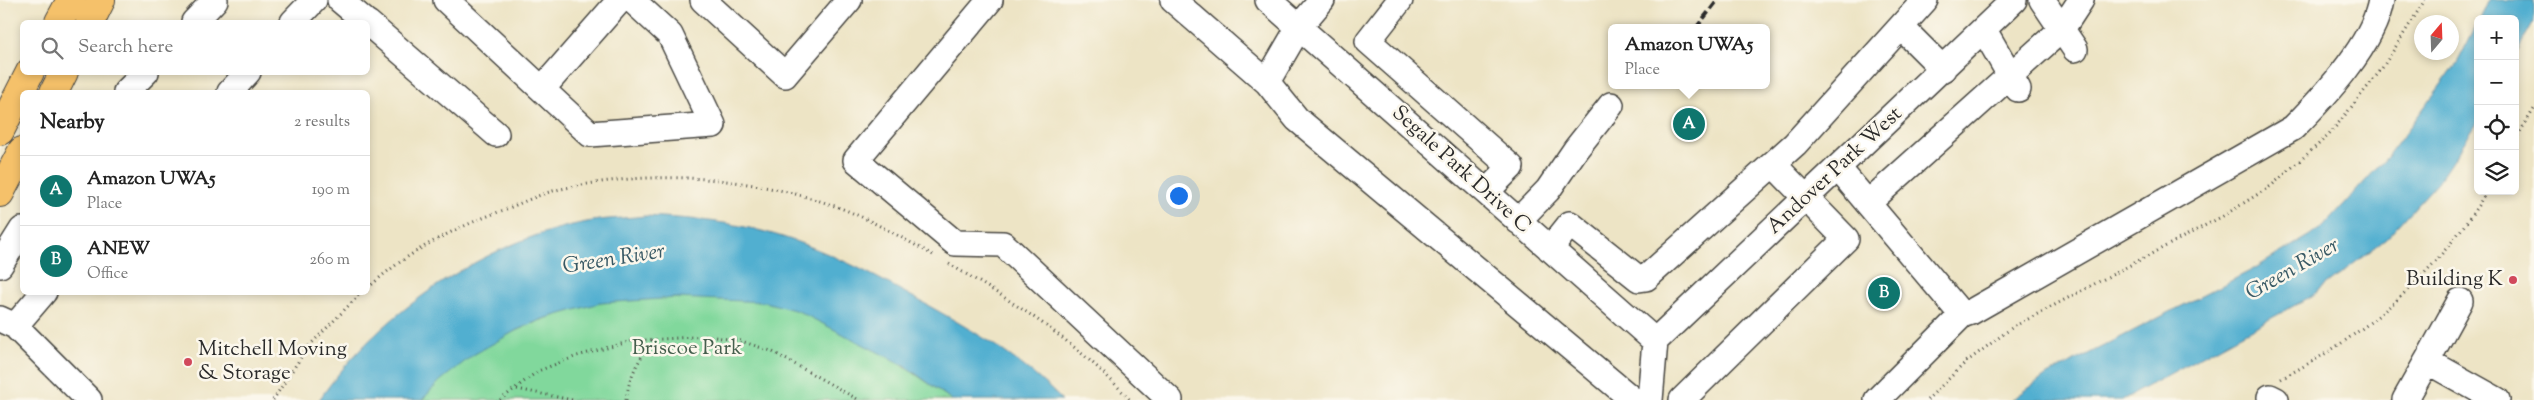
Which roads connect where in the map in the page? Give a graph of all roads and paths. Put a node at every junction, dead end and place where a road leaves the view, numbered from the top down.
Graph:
1 (71, 0) edge
2 (101, 0) edge
3 (215, 0) edge
4 (314, 0) edge
5 (340, 0) edge
6 (446, 0) edge
7 (620, 0) edge
8 (632, 0) edge
9 (703, 0) edge
10 (849, 0) edge
11 (990, 0) edge
12 (1173, 0) edge
13 (1268, 0) edge
14 (1322, 0) edge
15 (1400, 0) edge
16 (1925, 0) edge
17 (2014, 0) edge
18 (2042, 0) edge
19 (2081, 0) edge
20 (2381, 0) edge
21 (2425, 0) edge
22 (60, 20) edge
23 (91, 20) edge
24 (196, 20) edge
25 (295, 20) edge
26 (363, 20) edge
27 (370, 26) edge
28 (1299, 27) junction
29 (1901, 27) junction
30 (1984, 30) junction
31 (2068, 39) junction
32 (1943, 69) junction
33 (28, 75) edge
34 (62, 75) edge
35 (143, 75) edge
36 (245, 75) edge
37 (1267, 82) junction
38 (2014, 83) junction
39 (542, 89) junction
40 (21, 90) edge
41 (55, 90) edge
42 (128, 90) edge
43 (232, 90) edge
44 (20, 92) edge
45 (1611, 105) dead end
46 (2534, 109) edge
47 (0, 131) edge
48 (2519, 133) edge
49 (496, 134) dead end
50 (20, 155) edge
51 (1772, 164) junction
52 (1838, 168) junction
53 (1486, 192) junction
54 (0, 193) edge
55 (2484, 195) edge
56 (1806, 198) junction
57 (1868, 203) junction
58 (1518, 221) junction
59 (20, 233) edge
60 (1550, 249) junction
61 (938, 257) dead end
62 (945, 262) dead end
63 (0, 264) edge
64 (370, 286) edge
65 (40, 295) edge
66 (359, 295) edge
67 (2460, 300) dead end
68 (1962, 314) junction
69 (7, 323) edge
70 (654, 339) junction
71 (1654, 341) junction
72 (2427, 362) junction
73 (516, 389) junction
74 (2274, 393) edge
75 (89, 400) edge
76 (273, 400) edge
77 (500, 400) edge
78 (572, 400) edge
79 (626, 400) edge
80 (858, 400) edge
81 (1130, 400) edge
82 (1170, 400) edge
83 (1633, 400) edge
84 (1650, 400) edge
85 (1682, 400) edge
86 (1877, 400) edge
87 (1927, 400) edge
88 (2405, 400) edge
89 (2497, 400) edge

1 - 22 main road
2 - 23 main road
3 - 24 street
4 - 25 street
5 - 26 street
6 - 39 street
7 - 39 street
8 - 39 street
9 - 10 street
11 - 82 street
12 - 37 street
13 - 28 street, Segale Park Drive C
14 - 28 street
15 - 53 street
16 - 29 street
17 - 30 street, Andover Park West
18 - 31 street
19 - 31 street
20 - 68 street
21 - 87 path
27 - 49 street
28 - 37 street
28 - 53 street, Segale Park Drive C
29 - 32 street
29 - 51 street
30 - 32 street, Andover Park West
30 - 38 street
31 - 38 street
32 - 52 street, Andover Park West
33 - 40 main road
34 - 41 main road
35 - 42 street
36 - 43 street
37 - 83 street
38 - 57 street
44 - 47 main road
45 - 58 street
46 - 48 path
50 - 54 main road
51 - 56 street
51 - 60 street
52 - 56 street, Andover Park West
52 - 57 street
53 - 58 street, Segale Park Drive C
55 - 74 path
56 - 71 street, Andover Park West
56 - 85 street
57 - 68 street
58 - 60 street, Segale Park Drive C
59 - 63 street
60 - 71 street, Segale Park Drive C
61 - 64 path
62 - 81 path
65 - 69 street
66 - 76 path
67 - 72 street
68 - 86 street
69 - 75 street
70 - 73 path
70 - 79 path
70 - 80 path
71 - 84 street
72 - 88 street
72 - 89 street
73 - 77 path
73 - 78 path

